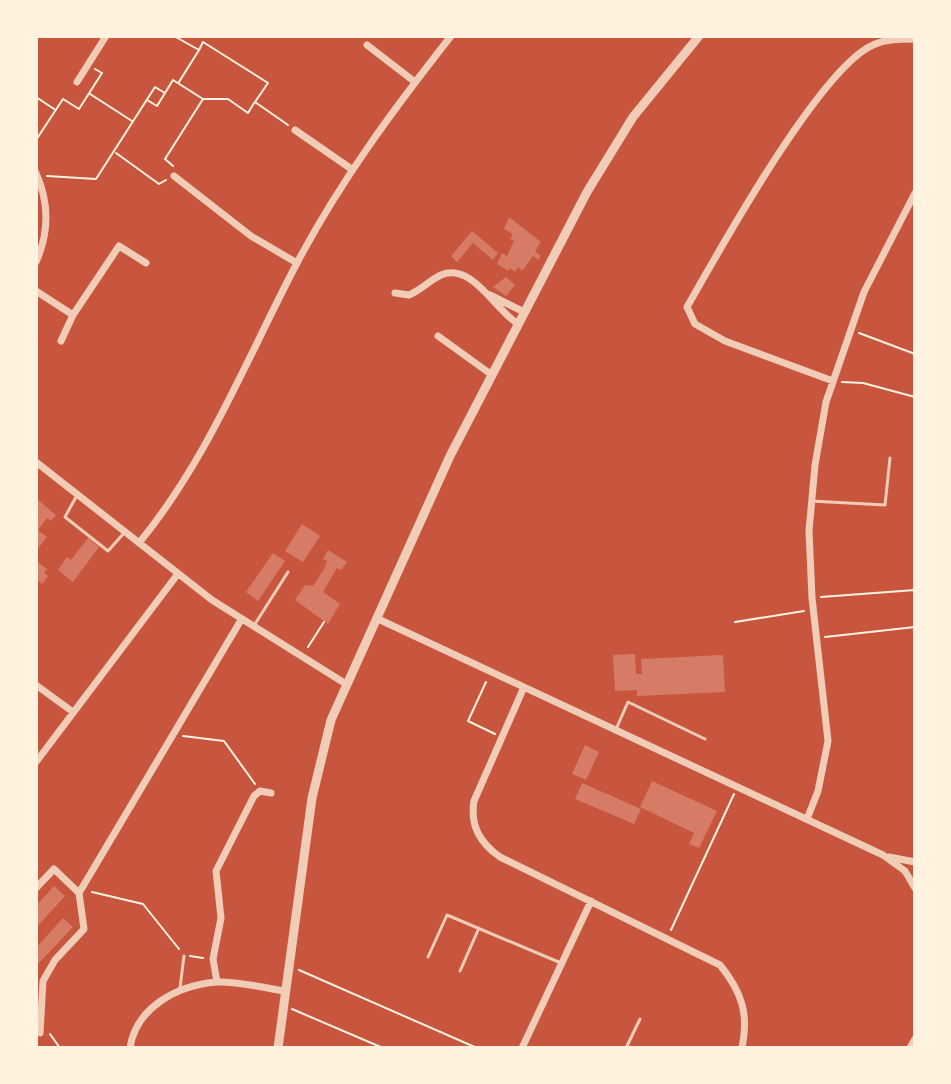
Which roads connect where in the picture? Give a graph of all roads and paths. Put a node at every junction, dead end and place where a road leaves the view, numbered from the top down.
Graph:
1 (106, 36) edge
2 (451, 36) edge
3 (699, 36) edge
4 (177, 37) edge
5 (915, 39) edge
6 (367, 45) dead end
7 (199, 50) junction
8 (88, 65) junction
9 (77, 82) dead end
10 (415, 82) junction
11 (179, 83) junction
12 (89, 93) junction
13 (165, 93) junction
14 (36, 97) edge
15 (203, 99) junction
16 (146, 100) junction
17 (255, 102) junction
18 (55, 110) junction
19 (133, 121) junction
20 (295, 130) joint
21 (36, 140) edge
22 (114, 151) junction
23 (350, 168) junction
24 (37, 175) edge
25 (174, 176) junction
26 (915, 193) edge
27 (36, 262) edge
28 (146, 263) dead end
29 (297, 263) junction
30 (36, 291) edge
31 (395, 293) dead end
32 (487, 294) junction
33 (524, 312) junction
34 (73, 315) junction
35 (517, 323) junction
36 (850, 331) junction
37 (438, 336) dead end
38 (61, 341) dead end
39 (915, 354) edge
40 (492, 375) junction
41 (833, 381) junction
42 (915, 397) edge
43 (890, 458) dead end
44 (36, 462) edge
45 (78, 493) junction
46 (811, 501) junction
47 (125, 532) junction
48 (139, 543) junction
49 (288, 572) dead end
50 (177, 575) junction
51 (915, 590) edge
52 (812, 598) junction
53 (813, 610) junction
54 (376, 618) junction
55 (241, 620) junction
56 (324, 622) dead end
57 (735, 622) dead end
58 (915, 627) edge
59 (253, 628) junction
60 (816, 638) junction
61 (300, 657) junction
62 (490, 672) junction
63 (346, 684) junction
64 (36, 685) edge
65 (524, 687) junction
66 (73, 712) junction
67 (615, 730) junction
68 (174, 734) junction
69 (500, 736) junction
70 (705, 739) dead end
71 (36, 762) edge
72 (736, 789) junction
73 (260, 791) junction
74 (271, 793) dead end
75 (807, 819) junction
76 (883, 855) junction
77 (915, 862) edge
78 (36, 888) edge
79 (915, 888) edge
80 (81, 891) junction
81 (591, 901) junction
82 (479, 928) junction
83 (667, 938) junction
84 (184, 956) junction
85 (428, 957) dead end
86 (213, 959) junction
87 (561, 963) junction
88 (287, 964) junction
89 (460, 971) dead end
90 (217, 982) junction
91 (285, 991) junction
92 (180, 992) junction
93 (283, 1006) junction
94 (640, 1019) dead end
95 (39, 1027) edge
96 (915, 1039) edge
97 (60, 1048) edge
98 (130, 1048) edge
99 (278, 1048) edge
100 (383, 1048) edge
101 (477, 1048) edge
102 (522, 1048) edge
103 (626, 1048) edge
104 (742, 1048) edge
105 (910, 1048) edge

1 - 8 street
2 - 10 street
3 - 33 street
4 - 7 path
5 - 41 street
6 - 10 street
7 - 11 path
7 - 17 path
8 - 9 street
8 - 12 path
10 - 23 street
11 - 13 path
11 - 15 path
12 - 18 path
12 - 19 path
13 - 16 path
13 - 16 path
14 - 18 path
15 - 17 path
15 - 25 path
16 - 19 path
17 - 20 path
18 - 21 path
19 - 22 path
20 - 23 street
22 - 24 path
22 - 25 path
23 - 29 street
24 - 27 street
25 - 29 street
26 - 36 street
28 - 34 street
29 - 48 street
30 - 34 street
31 - 32 street
32 - 33 street
32 - 35 street
33 - 35 street
34 - 38 street
35 - 40 street
36 - 39 path
36 - 41 street
37 - 40 street
40 - 54 street
41 - 42 path
41 - 46 street
43 - 46 lane
44 - 45 street
45 - 47 street
45 - 47 lane
46 - 52 street
47 - 48 street
48 - 50 street
49 - 59 lane
50 - 55 street
50 - 66 street
51 - 52 path
52 - 53 street
53 - 57 path
53 - 60 street
54 - 62 street
54 - 63 street
55 - 59 street
55 - 68 street
56 - 61 path
58 - 60 path
59 - 61 street
60 - 75 street
61 - 63 street
62 - 65 street
62 - 69 path
63 - 88 street
64 - 66 street
65 - 67 street
65 - 69 street
66 - 71 street
67 - 70 lane
67 - 72 street
68 - 73 path
68 - 80 street
69 - 81 street
72 - 75 street
72 - 83 path
73 - 74 street
73 - 86 street
75 - 76 street
76 - 77 street
76 - 79 street
78 - 80 street
80 - 84 path
80 - 95 street
81 - 83 street
81 - 87 street
82 - 85 lane
82 - 87 lane
82 - 89 lane
83 - 104 street
84 - 86 path
84 - 92 lane
86 - 90 street
87 - 102 street
88 - 91 street
88 - 101 path
90 - 91 street
90 - 92 street
91 - 93 street
92 - 98 street
93 - 99 street
93 - 100 path
94 - 103 lane
95 - 97 path
96 - 105 street

